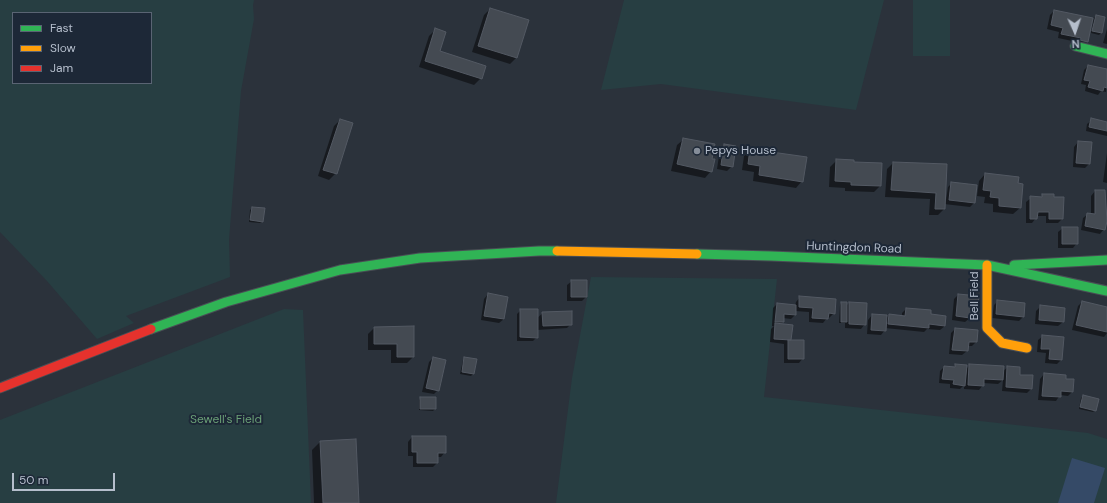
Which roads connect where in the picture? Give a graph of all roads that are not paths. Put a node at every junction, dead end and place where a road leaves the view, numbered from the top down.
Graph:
1 (1075, 46) dead end
2 (1107, 54) edge
3 (1107, 260) edge
4 (990, 266) junction
5 (1107, 291) edge
6 (1027, 348) dead end
7 (0, 388) edge

1 - 2 main road
3 - 4 main road
4 - 5 main road
4 - 6 main road, Bell Field
4 - 7 main road, Huntingdon Road

